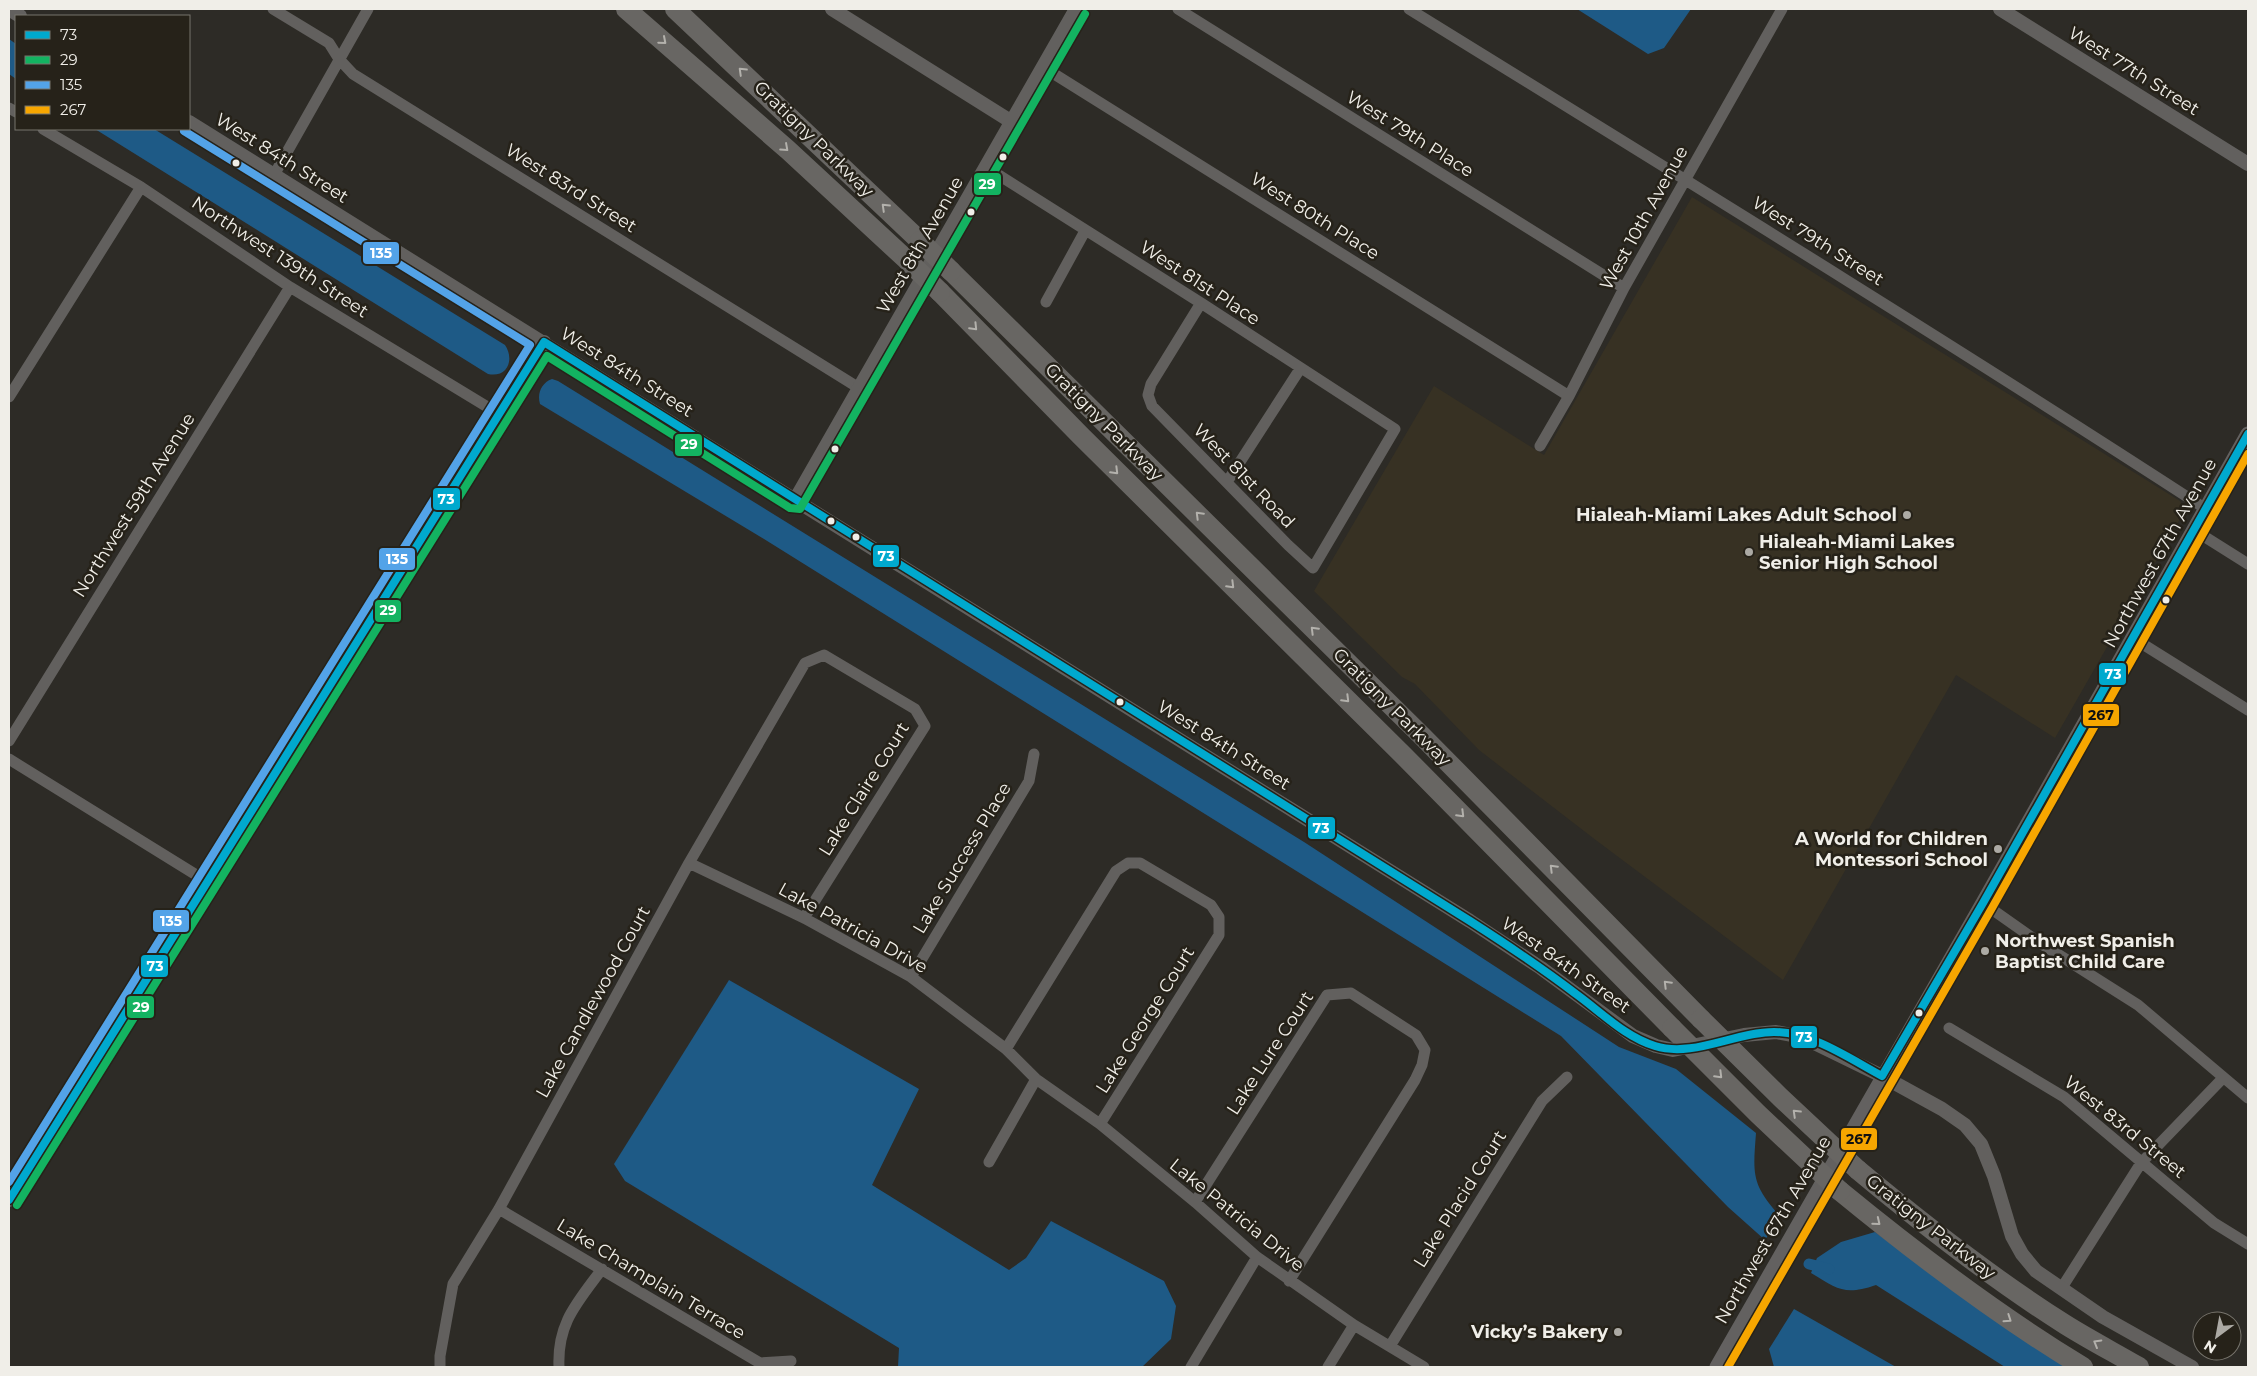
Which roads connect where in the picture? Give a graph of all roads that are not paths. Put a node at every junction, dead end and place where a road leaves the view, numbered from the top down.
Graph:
1 (273, 9) edge
2 (368, 9) edge
3 (626, 9) edge
4 (675, 9) edge
5 (832, 9) edge
6 (1076, 9) edge
7 (1178, 9) edge
8 (1409, 9) edge
9 (1782, 9) edge
10 (2000, 9) edge
11 (339, 60) junction
12 (1043, 67) junction
13 (1012, 122) junction
14 (190, 123) edge
15 (45, 130) edge
16 (2248, 164) edge
17 (986, 167) junction
18 (274, 175) junction
19 (1684, 179) junction
20 (141, 187) junction
21 (1085, 231) junction
22 (290, 287) junction
23 (1624, 288) junction
24 (1046, 302) dead end
25 (1201, 303) junction
26 (544, 342) junction
27 (1300, 369) junction
28 (859, 388) junction
29 (1569, 396) junction
30 (9, 397) edge
31 (498, 414) junction
32 (2248, 434) edge
33 (1540, 446) dead end
34 (1227, 482) junction
35 (795, 500) junction
36 (2206, 509) junction
37 (2194, 530) junction
38 (2248, 564) edge
39 (1313, 568) joint
40 (2133, 638) junction
41 (804, 663) joint
42 (2248, 710) edge
43 (9, 741) edge
44 (1034, 754) dead end
45 (9, 759) edge
46 (689, 863) junction
47 (206, 881) junction
48 (1983, 903) junction
49 (804, 918) junction
50 (911, 977) junction
51 (1949, 1028) dead end
52 (1006, 1049) junction
53 (1882, 1076) junction
54 (1567, 1077) dead end
55 (2223, 1078) junction
56 (1036, 1079) junction
57 (2248, 1098) edge
58 (1100, 1124) junction
59 (990, 1162) dead end
60 (2141, 1163) junction
61 (9, 1200) edge
62 (1195, 1202) junction
63 (499, 1209) junction
64 (2248, 1244) edge
65 (1256, 1257) junction
66 (602, 1270) junction
67 (1289, 1281) junction
68 (2061, 1289) junction
69 (1354, 1325) junction
70 (1390, 1346) junction
71 (791, 1361) dead end
72 (440, 1367) edge
73 (558, 1367) edge
74 (1190, 1367) edge
75 (1328, 1367) edge
76 (1424, 1367) edge
77 (1717, 1367) edge
78 (2084, 1367) edge
79 (2139, 1367) edge
80 (2192, 1367) edge

1 - 11 street, West 83rd Street
2 - 11 street
3 -> 78 highway, Gratigny Parkway, bridge
79 -> 4 highway, Gratigny Parkway, bridge
5 - 13 street
6 - 12 street, West 8th Avenue
7 - 23 street, West 79th Place
8 - 19 street, West 79th Street
9 - 19 street, West 10th Avenue
10 - 16 street, West 77th Street
11 - 18 street
11 - 28 street, West 83rd Street
12 - 13 street, West 8th Avenue
12 - 29 street, West 80th Place
13 - 17 street, West 8th Avenue
14 - 18 street, West 84th Street
15 - 20 street, Northwest 139th Street
17 - 21 street, West 81st Place
17 - 28 street, West 8th Avenue
18 - 26 street, West 84th Street
19 - 23 street, West 10th Avenue
19 - 36 street, West 79th Street
20 - 22 street, Northwest 139th Street
20 - 30 street
21 - 24 street
21 - 25 street, West 81st Place
22 - 31 street, Northwest 139th Street
22 - 43 street, Northwest 59th Avenue
23 - 29 street, West 10th Avenue
25 - 27 street, West 81st Place
25 - 34 street, West 81st Road
26 - 31 street
26 - 35 street, West 84th Street
27 - 34 street
27 - 39 street, West 81st Place
28 - 35 street, West 8th Avenue
29 - 33 street, West 10th Avenue
31 - 47 street
32 - 36 main road, Northwest 67th Avenue
34 - 39 street, West 81st Road
35 - 53 street, West 84th Street
36 - 37 main road, Northwest 67th Avenue
37 - 38 street
37 - 40 main road, Northwest 67th Avenue
40 - 42 street
40 - 48 main road, Northwest 67th Avenue
41 - 46 street, Lake Candlewood Court
41 - 49 street, Lake Claire Court
44 - 50 street, Lake Success Place
45 - 47 street
46 - 49 street, Lake Patricia Drive
46 - 63 street, Lake Candlewood Court
47 - 61 street
48 - 53 main road, Northwest 67th Avenue
48 - 55 street
49 - 50 street, Lake Patricia Drive
50 - 52 street, Lake Patricia Drive
51 - 60 street, West 83rd Street
52 - 56 street, Lake Patricia Drive
52 - 58 street, Lake George Court
53 - 68 street, West 84th Street
53 - 77 main road, Northwest 67th Avenue
54 - 70 street, Lake Placid Court
55 - 57 street
55 - 60 street
56 - 58 street, Lake Patricia Drive
56 - 59 street
58 - 62 street, Lake Patricia Drive
60 - 64 street, West 83rd Street
60 - 68 street
62 - 65 street, Lake Patricia Drive
62 - 67 street, Lake Lure Court
63 - 66 street, Lake Champlain Terrace
63 - 72 street, Lake Candlewood Court
65 - 67 street, Lake Patricia Drive
65 - 74 street
66 - 71 street, Lake Champlain Terrace
66 - 73 street
67 - 69 street, Lake Patricia Drive
68 - 80 street, West 84th Street
69 - 70 street, Lake Patricia Drive
69 - 75 street
70 - 76 street, Lake Patricia Drive

